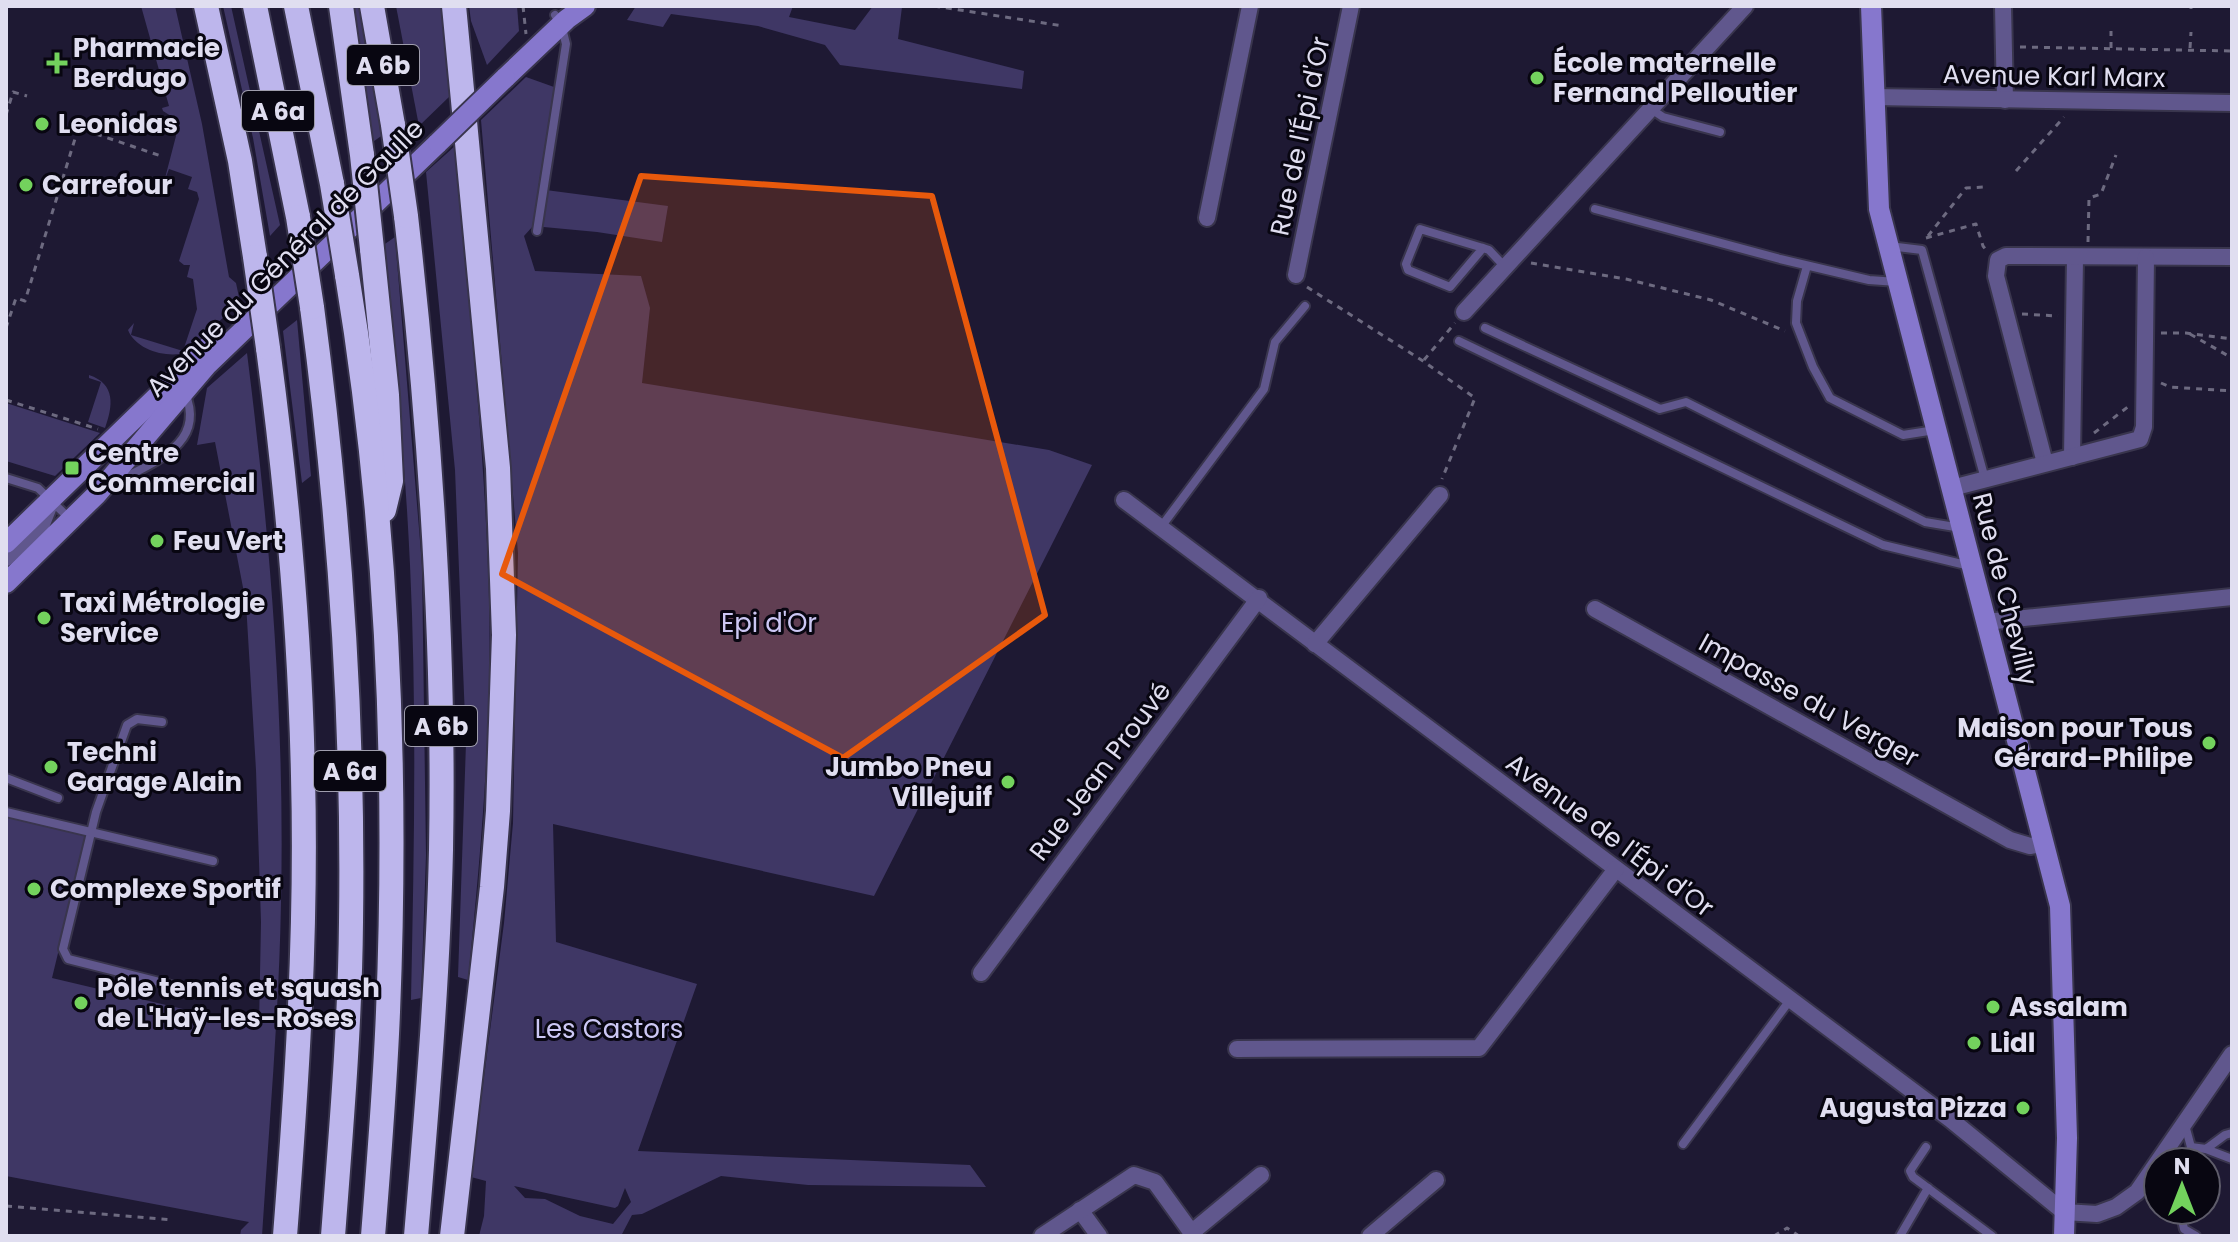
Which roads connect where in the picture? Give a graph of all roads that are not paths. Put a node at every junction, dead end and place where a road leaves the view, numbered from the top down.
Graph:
1 (206, 6) edge
2 (255, 6) edge
3 (296, 6) edge
4 (341, 6) edge
5 (372, 6) edge
6 (454, 6) edge
7 (585, 6) edge
8 (1250, 6) edge
9 (1351, 6) edge
10 (1871, 6) edge
11 (2003, 6) edge
12 (1740, 7) edge
13 (561, 15) edge
14 (500, 76) junction
15 (1874, 97) junction
16 (2005, 100) junction
17 (2232, 103) edge
18 (1651, 109) junction
19 (1720, 132) dead end
20 (1595, 209) dead end
21 (1207, 218) dead end
22 (537, 231) dead end
23 (1886, 245) junction
24 (1483, 248) junction
25 (2146, 257) junction
26 (2232, 257) edge
27 (2082, 258) junction
28 (1807, 266) junction
29 (1505, 267) junction
30 (1296, 274) road end
31 (1897, 282) junction
32 (1305, 306) dead end
33 (1463, 314) road end
34 (1485, 328) dead end
35 (1459, 341) dead end
36 (177, 386) junction
37 (1936, 430) junction
38 (2072, 450) junction
39 (2045, 463) junction
40 (6, 478) edge
41 (1986, 480) junction
42 (1440, 488) road end
43 (1952, 488) junction
44 (97, 494) junction
45 (52, 499) junction
46 (1124, 500) dead end
47 (71, 520) junction
48 (1161, 527) junction
49 (1962, 529) junction
50 (378, 532) junction
51 (6, 543) edge
52 (6, 558) edge
53 (1971, 566) junction
54 (6, 583) edge
55 (2232, 597) edge
56 (1259, 598) junction
57 (1595, 609) dead end
58 (1985, 622) junction
59 (1315, 644) junction
60 (162, 722) dead end
61 (6, 778) edge
62 (58, 798) dead end
63 (6, 812) edge
64 (91, 832) junction
65 (2044, 844) junction
66 (213, 861) dead end
67 (1616, 869) junction
68 (981, 973) dead end
69 (171, 985) dead end
70 (1790, 999) junction
71 (1237, 1049) dead end
72 (2232, 1054) edge
73 (2185, 1124) junction
74 (2232, 1133) edge
75 (1683, 1144) dead end
76 (2191, 1146) edge
77 (2210, 1146) edge
78 (1926, 1147) dead end
79 (1261, 1175) dead end
80 (1436, 1180) dead end
81 (1928, 1188) junction
82 (1080, 1210) junction
83 (2064, 1212) junction
84 (1193, 1234) edge
85 (285, 1236) edge
86 (333, 1236) edge
87 (373, 1236) edge
88 (416, 1236) edge
89 (452, 1236) edge
90 (1042, 1236) edge
91 (1099, 1236) edge
92 (1370, 1236) edge
93 (1900, 1236) edge
94 (1992, 1236) edge
95 (2064, 1236) edge

1 - 85 highway, bridge
2 - 86 highway, A 6a, bridge
3 - 50 highway, A 6a, bridge
4 - 50 highway, bridge
5 - 88 highway, A 6b, bridge
6 - 89 highway
7 - 13 street
8 - 21 street
9 - 30 street, Rue de l'Épi d'Or
10 - 15 street, Rue de Chevilly
11 - 16 street
12 - 18 street
13 - 14 street
13 - 14 street
13 - 22 lane
14 - 36 street, Avenue du Général de Gaulle
15 - 16 street, Avenue Karl Marx
15 - 23 street, Rue de Chevilly
16 - 17 street, Avenue Karl Marx
18 - 19 lane
18 - 29 street
20 - 28 lane
23 - 31 street, Rue de Chevilly
23 - 41 lane
24 - 24 lane
24 - 29 lane
25 - 26 street
25 - 27 street
25 - 38 street
27 - 38 street
27 - 39 street
28 - 31 lane
28 - 37 lane
29 - 33 street
31 - 37 street, Rue de Chevilly
32 - 48 lane
34 - 49 lane
35 - 53 lane
36 - 44 street, Avenue du Général de Gaulle
36 - 44 lane
36 - 45 street, Avenue du Général de Gaulle
37 - 43 street, Rue de Chevilly
38 - 39 street
39 - 41 street
40 - 45 lane
41 - 43 street
42 - 59 street
43 - 49 street, Rue de Chevilly
44 - 47 street, Avenue du Général de Gaulle
45 - 47 lane
45 - 51 street, Avenue du Général de Gaulle
45 - 52 street, Avenue du Général de Gaulle
46 - 48 street, Avenue de l'Épi d'Or
47 - 54 street, Avenue du Général de Gaulle
48 - 56 street, Avenue de l'Épi d'Or
49 - 53 street, Rue de Chevilly
50 - 87 highway, A 6a
53 - 58 street, Rue de Chevilly
55 - 58 street
56 - 59 street, Avenue de l'Épi d'Or
56 - 68 street, Rue Jean Prouvé
57 - 65 street, Impasse du Verger
58 - 65 street, Rue de Chevilly
59 - 67 street, Avenue de l'Épi d'Or
60 - 64 lane
61 - 62 lane
63 - 64 lane
64 - 66 lane
64 - 69 lane
65 - 83 street, Rue de Chevilly
67 - 70 street, Avenue de l'Épi d'Or
67 - 71 street
70 - 75 lane
70 - 83 street, Avenue de l'Épi d'Or
72 - 73 street
73 - 76 lane
73 - 83 street
74 - 77 lane
78 - 81 lane
79 - 84 street
80 - 92 street
81 - 93 lane
81 - 94 lane
82 - 84 street
82 - 90 street
82 - 91 street
83 - 95 street, Rue de Chevilly

